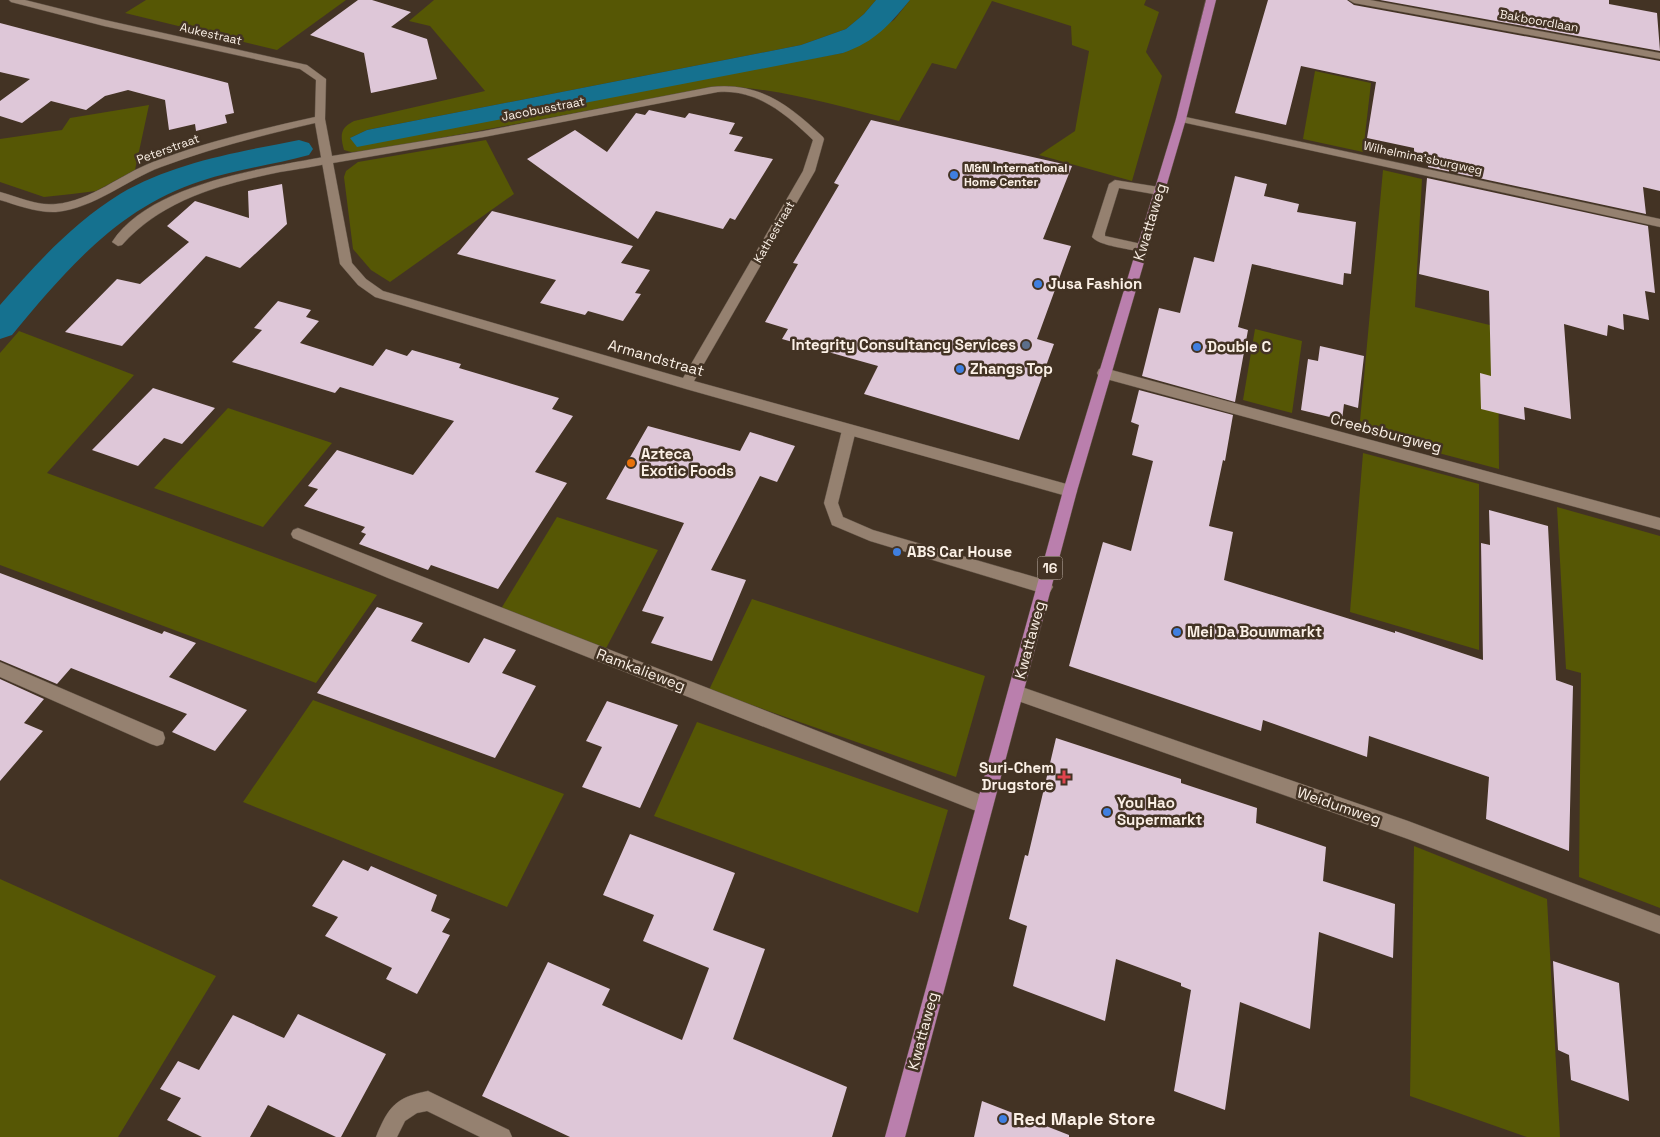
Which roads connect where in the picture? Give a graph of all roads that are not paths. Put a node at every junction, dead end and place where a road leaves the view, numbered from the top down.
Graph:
1 (14, 0) edge
2 (1211, 0) edge
3 (1354, 0) edge
4 (1660, 56) edge
5 (762, 95) joint
6 (320, 119) junction
7 (1181, 119) junction
8 (329, 160) junction
9 (1159, 191) junction
10 (0, 196) edge
11 (1660, 224) edge
12 (118, 242) dead end
13 (1142, 248) junction
14 (1104, 373) junction
15 (686, 384) junction
16 (849, 430) junction
17 (1070, 491) junction
18 (1660, 524) edge
19 (298, 534) dead end
20 (1044, 587) junction
21 (0, 670) edge
22 (1016, 693) junction
23 (157, 738) dead end
24 (984, 805) junction
25 (1660, 925) edge
26 (386, 1137) edge
27 (502, 1137) edge
28 (895, 1137) edge

1 - 6 street, Aukestraat
2 - 7 main road, Kwattaweg / 16
3 - 4 street, Bakboordlaan
5 - 8 street, Jacobusstraat
5 - 15 street, Kathestraat
6 - 8 street, Aukestraat
6 - 10 street, Peterstraat
7 - 9 main road, Kwattaweg / 16
7 - 11 street, Wilhelmina'sburgweg
8 - 12 street, Jacobusstraat
8 - 15 street, Armandstraat
9 - 13 main road, Kwattaweg / 16
9 - 13 street
13 - 14 main road, Kwattaweg / 16
14 - 17 main road, Kwattaweg / 16
14 - 18 street, Creebsburgweg
15 - 16 street, Armandstraat
16 - 17 street, Armandstraat
16 - 20 street
17 - 20 main road, Kwattaweg / 16
19 - 24 street, Ramkalieweg
20 - 22 main road, Kwattaweg / 16
21 - 23 street
22 - 24 main road, Kwattaweg / 16
22 - 25 street, Weidumweg
24 - 28 main road, Kwattaweg / 16
26 - 27 street

